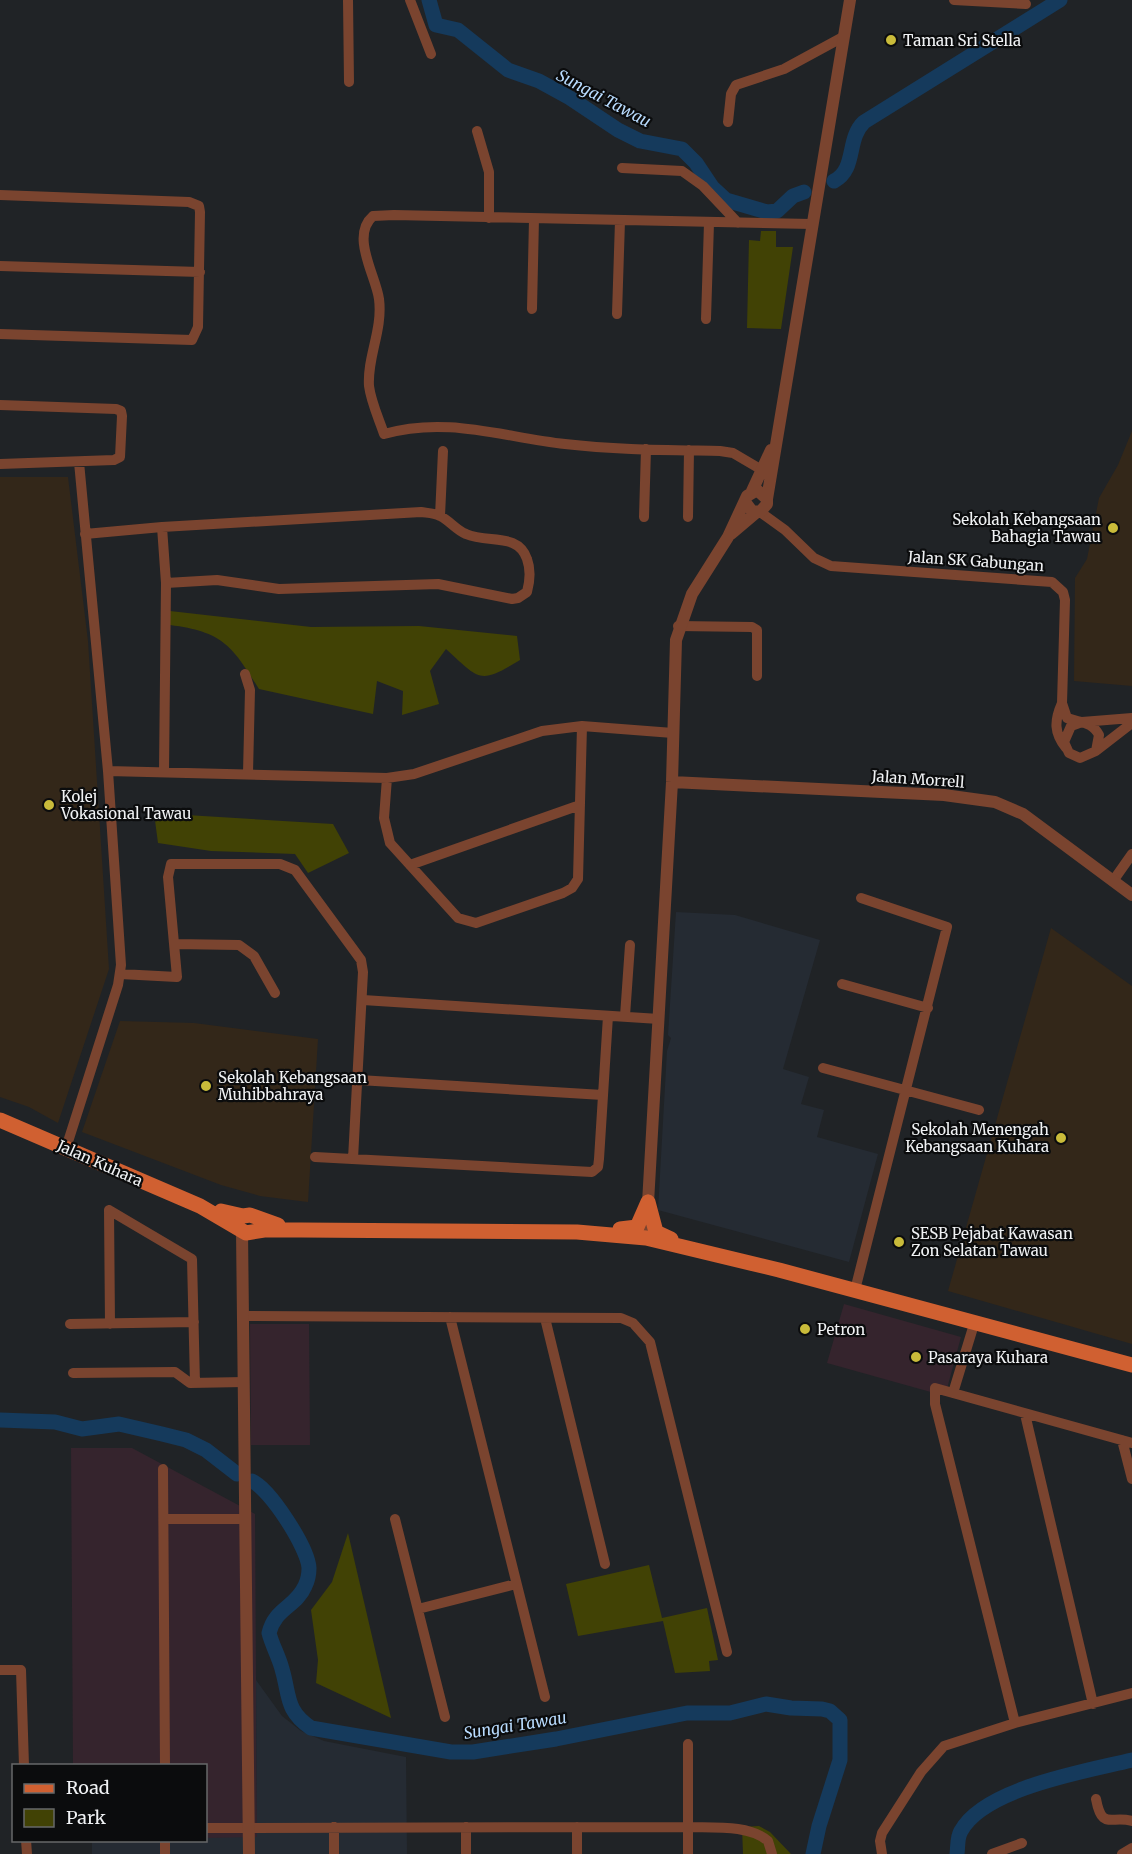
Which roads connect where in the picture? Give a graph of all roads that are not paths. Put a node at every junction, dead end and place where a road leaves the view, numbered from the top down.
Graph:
1 (348, 0) edge
2 (410, 0) edge
3 (850, 0) edge
4 (954, 0) edge
5 (1026, 4) dead end
6 (843, 37) junction
7 (431, 54) dead end
8 (349, 82) dead end
9 (728, 122) dead end
10 (477, 131) dead end
11 (622, 168) dead end
12 (0, 195) edge
13 (489, 218) junction
14 (534, 219) junction
15 (620, 221) junction
16 (709, 223) junction
17 (738, 223) junction
18 (812, 224) junction
19 (0, 267) edge
20 (200, 272) junction
21 (532, 309) dead end
22 (617, 314) dead end
23 (706, 319) dead end
24 (0, 334) edge
25 (0, 405) edge
26 (779, 430) junction
27 (646, 449) junction
28 (689, 450) junction
29 (443, 451) dead end
30 (79, 462) junction
31 (0, 464) edge
32 (762, 470) junction
33 (752, 491) junction
34 (746, 503) junction
35 (763, 507) junction
36 (440, 516) junction
37 (688, 517) dead end
38 (644, 518) dead end
39 (162, 527) junction
40 (85, 534) junction
41 (728, 537) junction
42 (166, 583) junction
43 (678, 627) junction
44 (245, 674) dead end
45 (757, 676) dead end
46 (1062, 703) junction
47 (1132, 717) edge
48 (1082, 722) junction
49 (1132, 723) edge
50 (582, 726) junction
51 (673, 733) junction
52 (1066, 748) junction
53 (1096, 751) junction
54 (108, 771) junction
55 (164, 771) junction
56 (248, 773) junction
57 (387, 778) junction
58 (672, 782) junction
59 (580, 805) junction
60 (1132, 855) edge
61 (410, 865) junction
62 (1113, 881) junction
63 (1132, 895) edge
64 (861, 898) dead end
65 (174, 944) junction
66 (630, 945) dead end
67 (120, 974) junction
68 (842, 984) dead end
69 (275, 993) dead end
70 (363, 1000) junction
71 (928, 1008) junction
72 (608, 1016) junction
73 (625, 1016) junction
74 (659, 1019) junction
75 (824, 1068) dead end
76 (359, 1080) junction
77 (907, 1090) junction
78 (603, 1095) junction
79 (979, 1110) dead end
80 (0, 1120) edge
81 (66, 1148) junction
82 (315, 1157) dead end
83 (354, 1159) junction
84 (648, 1202) junction
85 (248, 1226) junction
86 (577, 1232) junction
87 (646, 1238) junction
88 (677, 1244) junction
89 (855, 1290) junction
90 (243, 1316) junction
91 (450, 1317) junction
92 (545, 1318) junction
93 (975, 1321) junction
94 (194, 1322) junction
95 (70, 1324) dead end
96 (110, 1324) junction
97 (1132, 1365) edge
98 (73, 1373) dead end
99 (244, 1382) junction
100 (195, 1383) junction
101 (953, 1393) junction
102 (1026, 1414) junction
103 (1127, 1441) edge
104 (163, 1470) dead end
105 (1132, 1479) edge
106 (164, 1519) junction
107 (246, 1519) junction
108 (396, 1519) dead end
109 (605, 1563) dead end
110 (516, 1584) junction
111 (418, 1609) junction
112 (727, 1652) dead end
113 (0, 1670) edge
114 (1132, 1694) edge
115 (545, 1697) dead end
116 (1093, 1704) junction
117 (445, 1718) dead end
118 (1015, 1723) junction
119 (687, 1744) dead end
120 (24, 1764) edge
121 (165, 1764) edge
122 (1096, 1798) dead end
123 (1132, 1821) edge
124 (334, 1827) junction
125 (466, 1827) junction
126 (577, 1827) junction
127 (687, 1827) junction
128 (207, 1828) edge
129 (249, 1828) junction
130 (1022, 1844) dead end
131 (1132, 1848) edge
132 (249, 1854) edge
133 (334, 1854) edge
134 (466, 1854) edge
135 (577, 1854) edge
136 (688, 1854) edge
137 (772, 1854) edge
138 (882, 1854) edge
139 (992, 1854) edge
140 (1122, 1854) edge

1 - 8 street
2 - 7 street
3 - 6 street
4 - 5 street
6 - 9 street
6 - 18 street
10 - 13 street
11 - 17 street
12 - 20 street
13 - 14 street
13 - 27 street
14 - 15 street
14 - 21 street
15 - 16 street
15 - 22 street
16 - 17 street
16 - 23 street
17 - 18 street
18 - 26 street
19 - 20 street
20 - 24 street
25 - 30 street
26 - 32 street
26 - 35 street
27 - 28 street
27 - 38 street
28 - 32 street
28 - 37 street
29 - 36 street
30 - 31 street
30 - 40 street
32 - 33 street
33 - 34 street
33 - 35 street
34 - 35 street
34 - 41 street
35 - 41 street
35 - 46 street, Jalan SK Gabungan
36 - 39 street
36 - 42 street
39 - 40 street
39 - 42 street
40 - 54 street
41 - 43 street
42 - 55 street
43 - 45 street
43 - 51 street
44 - 56 street
46 - 48 street
46 - 52 street, Jalan SK Gabungan
47 - 48 street
48 - 52 street
48 - 53 street
49 - 53 street
50 - 51 street
50 - 57 street
50 - 59 street
51 - 58 street
52 - 53 street
54 - 55 street
54 - 67 street
55 - 56 street
56 - 57 street
57 - 61 street
58 - 62 street, Jalan Morrell
58 - 74 street
59 - 61 street
59 - 61 street
60 - 62 street
62 - 63 street, Jalan Morrell
64 - 71 street
65 - 67 street
65 - 69 street
65 - 70 street
66 - 73 street
67 - 81 street
68 - 71 street
70 - 72 street
70 - 76 street
71 - 77 street
72 - 73 street
72 - 78 street
73 - 74 street
74 - 84 street
75 - 77 street
76 - 78 street
76 - 83 street
77 - 79 street
77 - 89 street
78 - 83 street
80 - 81 main road, Jalan Kuhara
81 - 85 main road, Jalan Kuhara
82 - 83 street
84 - 86 main road
84 - 87 street
84 - 88 main road
85 - 86 main road, Jalan Kuhara
85 - 90 street
86 - 87 main road
87 - 88 main road
88 - 89 main road
89 - 93 main road
90 - 91 street
90 - 99 street
91 - 92 street
91 - 110 street
92 - 109 street
92 - 112 street
93 - 97 main road
93 - 101 street
94 - 96 street
94 - 96 street
94 - 100 street
95 - 96 street
98 - 100 street
99 - 100 street
99 - 107 street
101 - 102 street
101 - 118 street
102 - 103 street
102 - 116 street
103 - 105 street
104 - 106 street
106 - 107 street
106 - 121 street
107 - 129 street
108 - 111 street
110 - 111 street
110 - 115 street
111 - 117 street
113 - 120 street
114 - 116 street
116 - 118 street
118 - 138 street
119 - 127 street
122 - 123 street
124 - 125 street
124 - 129 street
124 - 133 street
125 - 126 street
125 - 134 street
126 - 127 street
126 - 135 street
127 - 136 street
127 - 137 street
128 - 129 street
129 - 132 street
130 - 139 street
131 - 140 street

